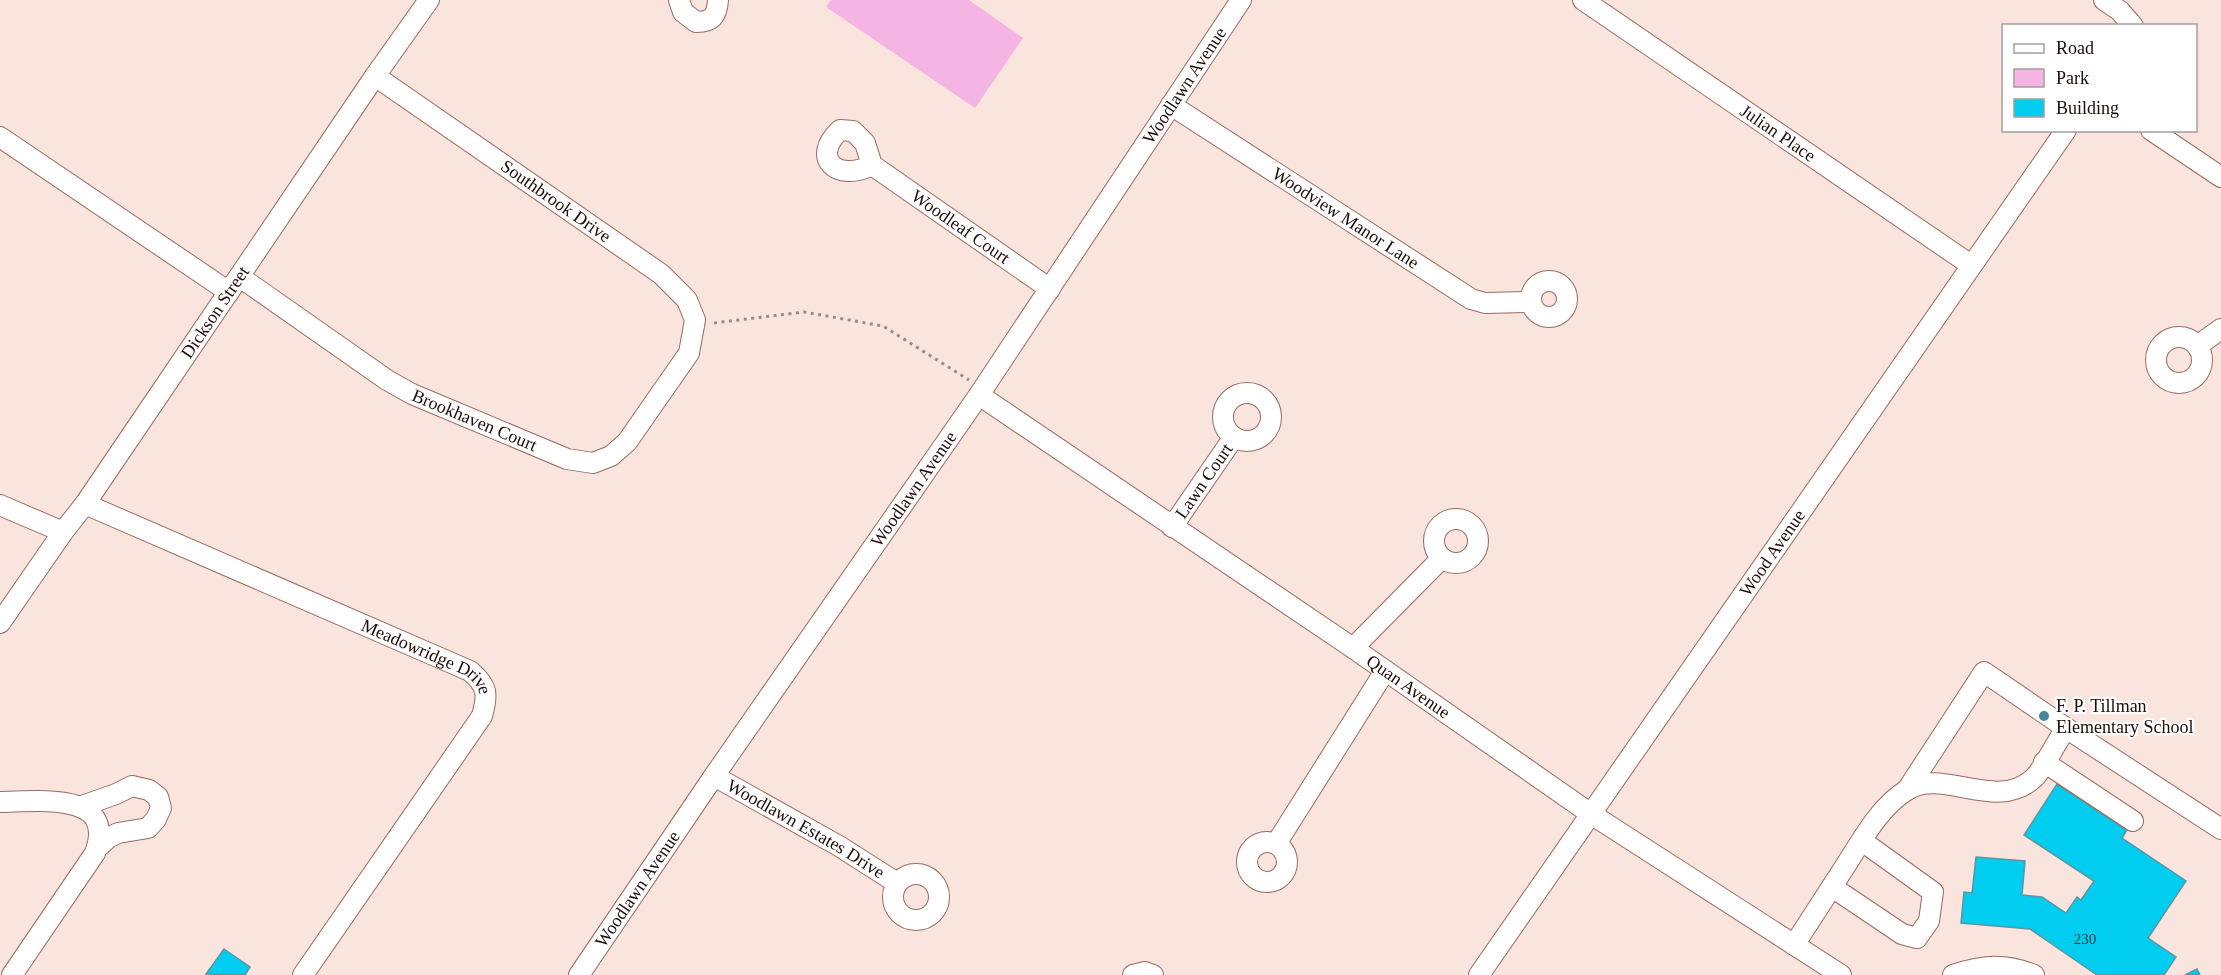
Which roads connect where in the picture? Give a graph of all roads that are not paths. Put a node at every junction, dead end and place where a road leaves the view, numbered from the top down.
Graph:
1 (429, 0) edge
2 (679, 0) edge
3 (718, 0) edge
4 (1241, 0) edge
5 (1583, 0) edge
6 (2104, 0) edge
7 (2131, 24) edge
8 (375, 76) junction
9 (1171, 105) junction
10 (2065, 132) edge
11 (2154, 132) edge
12 (0, 137) edge
13 (872, 165) dead end
14 (2221, 177) edge
15 (1971, 265) junction
16 (235, 284) junction
17 (1050, 289) junction
18 (1531, 302) dead end
19 (2221, 329) edge
20 (2198, 346) dead end
21 (688, 353) joint
22 (981, 392) junction
23 (1234, 437) dead end
24 (85, 504) junction
25 (0, 505) edge
26 (1172, 527) junction
27 (63, 532) junction
28 (1442, 558) dead end
29 (0, 623) edge
30 (1353, 648) junction
31 (1385, 671) junction
32 (2066, 728) junction
33 (2044, 762) junction
34 (714, 776) junction
35 (1907, 790) junction
36 (0, 802) edge
37 (82, 806) junction
38 (1591, 814) junction
39 (2133, 821) dead end
40 (2221, 829) edge
41 (1862, 841) junction
42 (1276, 844) dead end
43 (97, 848) junction
44 (897, 883) dead end
45 (1832, 887) junction
46 (1794, 945) junction
47 (12, 975) edge
48 (303, 975) edge
49 (579, 975) edge
50 (1133, 975) edge
51 (1153, 975) edge
52 (1479, 975) edge
53 (1841, 975) edge
54 (1953, 975) edge
55 (2034, 975) edge

1 - 8 street, Dickson Street
2 - 3 street
4 - 9 street, Woodlawn Avenue
5 - 15 street, Julian Place
6 - 7 street
8 - 16 street, Dickson Street
8 - 21 street, Southbrook Drive
9 - 17 street, Woodlawn Avenue
9 - 18 street, Woodview Manor Lane
10 - 15 street, Wood Avenue
11 - 14 street
12 - 16 street, Brookhaven Court
13 - 17 street, Woodleaf Court
15 - 38 street, Wood Avenue
16 - 21 street, Brookhaven Court
16 - 24 street, Dickson Street
17 - 22 street, Woodlawn Avenue
19 - 20 street
22 - 26 street, Quan Avenue
22 - 34 street, Woodlawn Avenue
23 - 26 street, Lawn Court
24 - 27 street, Dickson Street
24 - 48 street, Meadowridge Drive
25 - 27 street
26 - 30 street, Quan Avenue
27 - 29 street, Dickson Street
28 - 30 street
30 - 31 street, Quan Avenue
31 - 38 street, Quan Avenue
31 - 42 street
32 - 33 street
32 - 35 street
32 - 40 street
33 - 35 street
33 - 39 street
34 - 44 street, Woodlawn Estates Drive
34 - 49 street, Woodlawn Avenue
35 - 41 street
36 - 37 street
37 - 43 street
37 - 43 street
38 - 46 street, Quan Avenue
38 - 52 street, Wood Avenue
41 - 45 street
41 - 45 street
43 - 47 street
45 - 46 street
46 - 53 street, Quan Avenue
50 - 51 street
54 - 55 street

